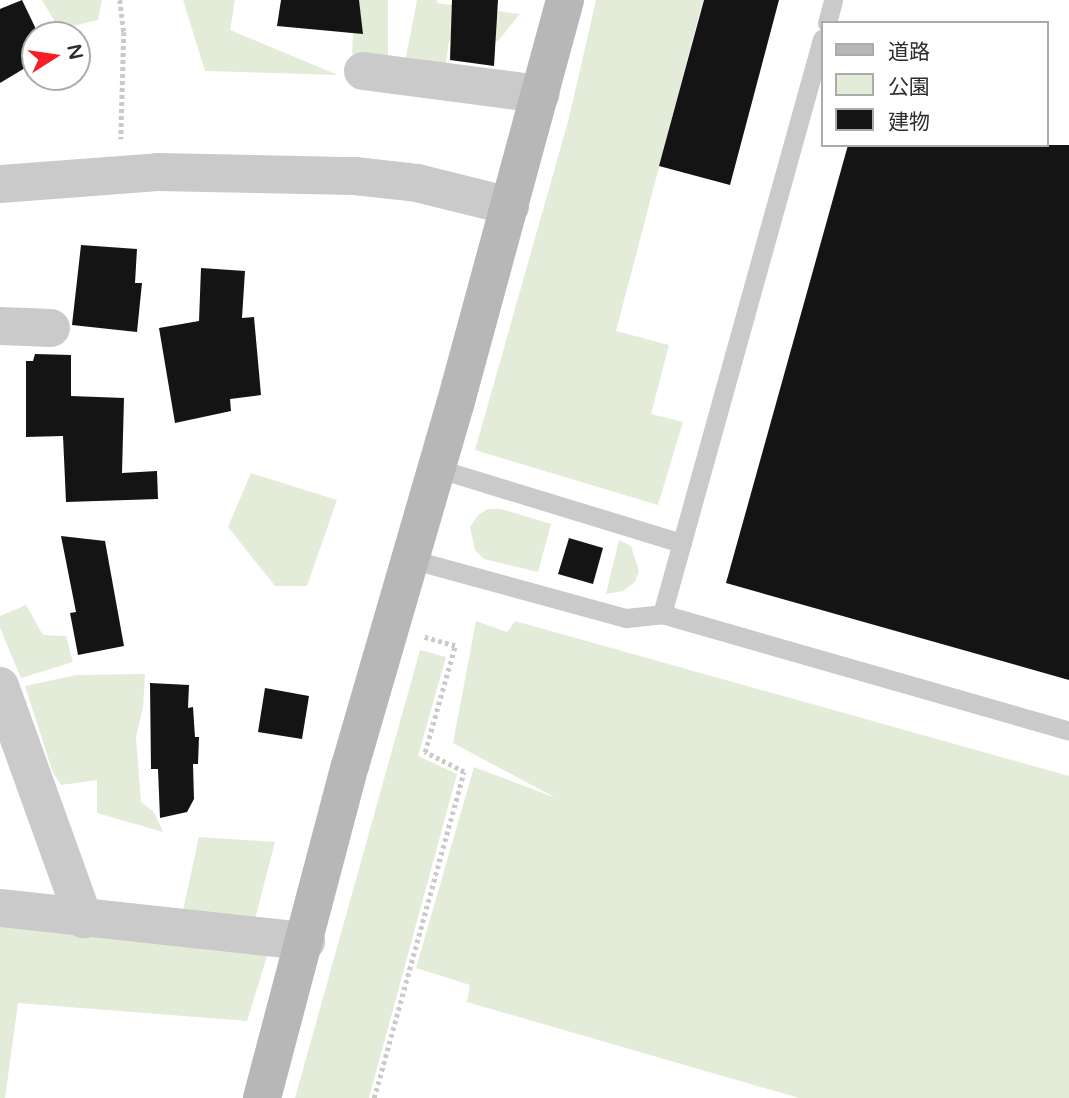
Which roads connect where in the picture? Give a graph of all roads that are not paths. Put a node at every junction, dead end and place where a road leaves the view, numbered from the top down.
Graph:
1 (565, 0) edge
2 (833, 0) edge
3 (828, 21) edge
4 (820, 46) edge
5 (363, 71) dead end
6 (541, 94) junction
7 (0, 184) edge
8 (510, 206) junction
9 (0, 326) edge
10 (51, 328) dead end
11 (436, 468) junction
12 (682, 543) junction
13 (410, 559) junction
14 (662, 614) junction
15 (0, 686) edge
16 (1069, 731) edge
17 (0, 908) edge
18 (84, 919) junction
19 (306, 941) junction
20 (262, 1098) edge

1 - 6 street
2 - 3 lane
4 - 12 lane
5 - 6 street
6 - 8 street
7 - 8 street
8 - 11 street
9 - 10 street
11 - 12 lane
11 - 13 street
12 - 14 lane
13 - 14 lane
13 - 19 street
14 - 16 lane
15 - 18 street
17 - 18 street
18 - 19 street
19 - 20 street

